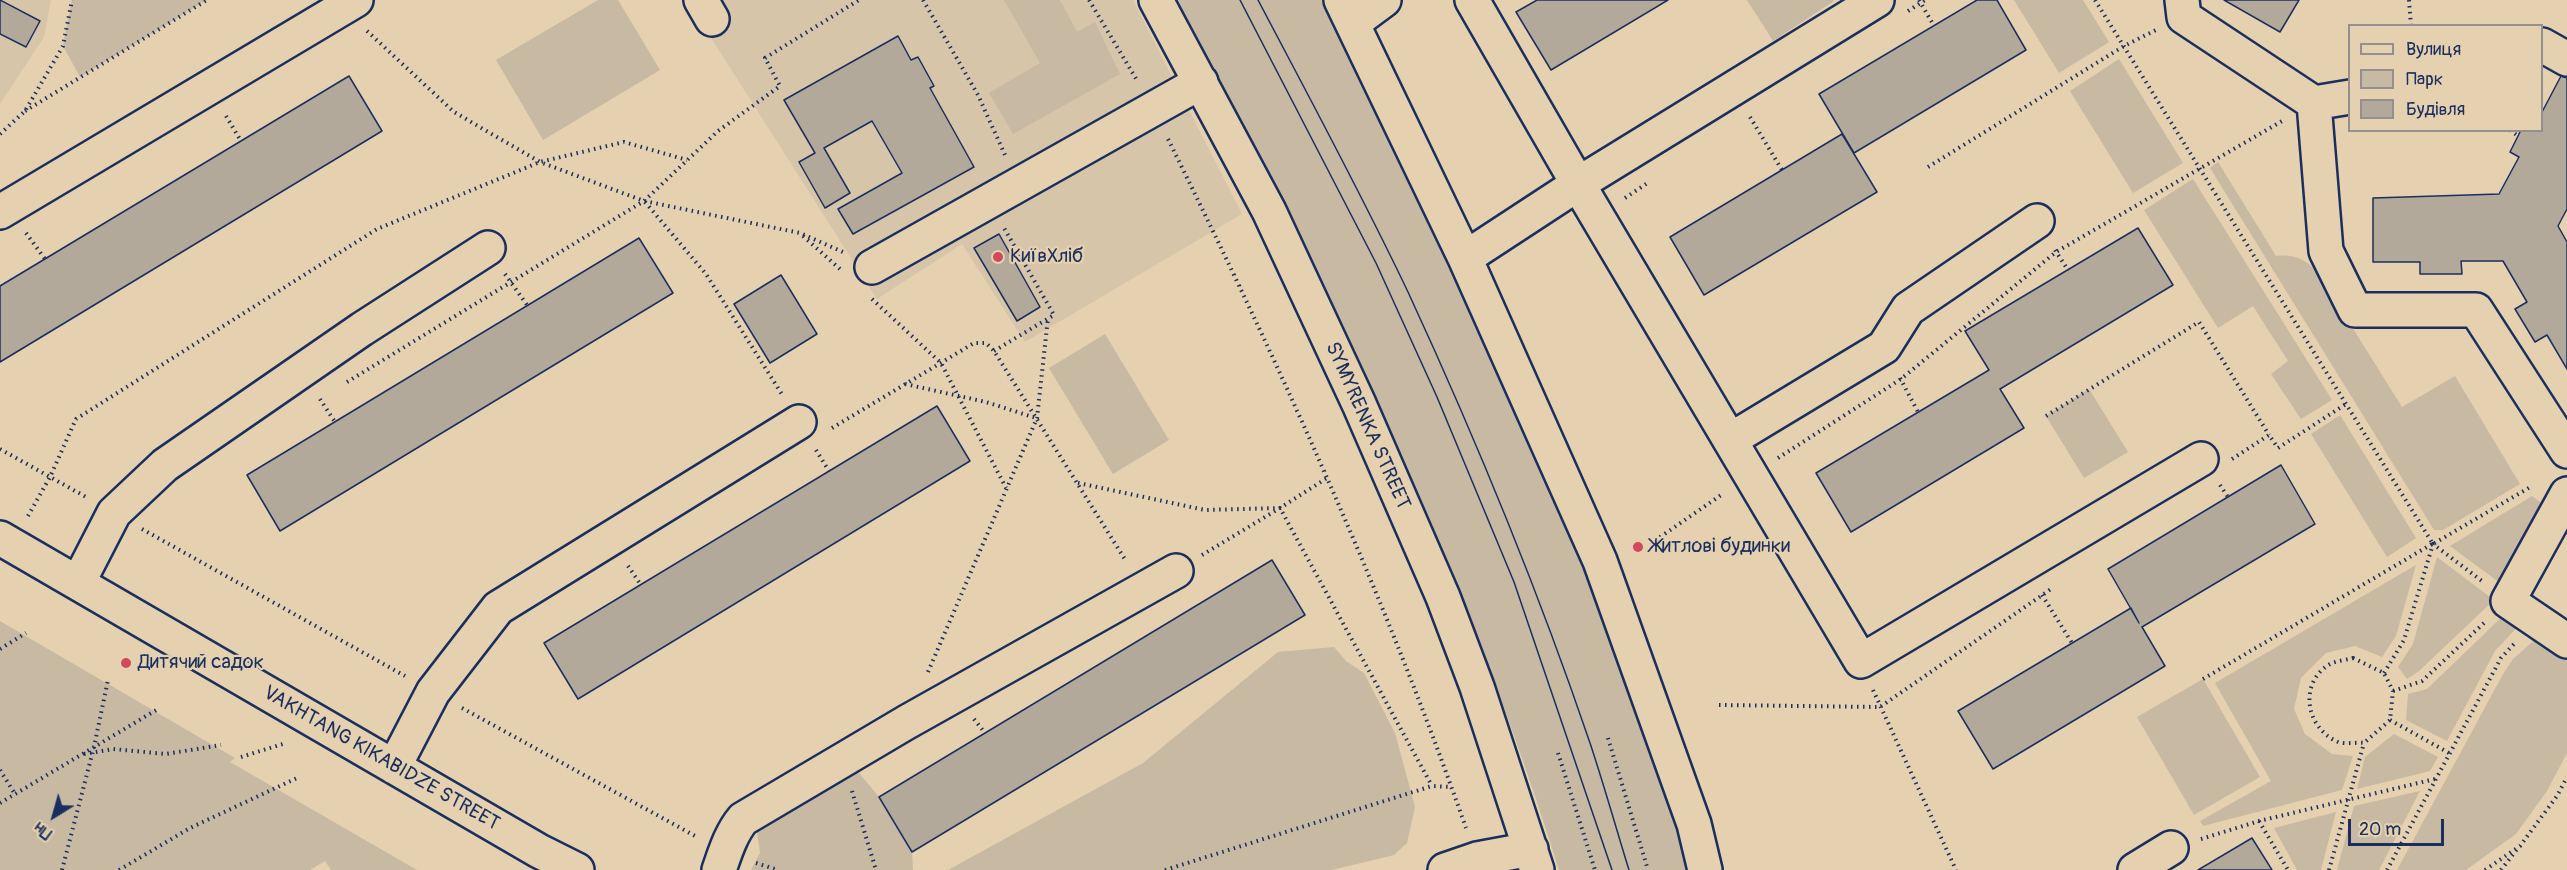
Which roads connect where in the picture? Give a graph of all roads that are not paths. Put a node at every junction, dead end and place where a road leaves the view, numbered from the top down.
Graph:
1 (1156, 0) edge
2 (1384, 0) edge
3 (1472, 0) edge
4 (1877, 0) edge
5 (350, 4) edge
6 (2183, 8) edge
7 (1347, 11) edge
8 (2543, 46) edge
9 (2567, 59) edge
10 (1202, 82) junction
11 (2348, 97) edge
12 (2314, 103) junction
13 (1578, 184) junction
14 (12, 221) edge
15 (2037, 221) dead end
16 (488, 248) dead end
17 (1465, 258) junction
18 (861, 278) road end
19 (814, 426) road end
20 (1730, 440) junction
21 (2567, 451) edge
22 (2216, 460) road end
23 (2567, 494) edge
24 (0, 538) edge
25 (1176, 570) road end
26 (78, 583) junction
27 (2567, 641) edge
28 (394, 767) junction
29 (2171, 848) road end
30 (1534, 859) edge
31 (722, 861) edge
32 (577, 870) edge
33 (1445, 870) edge
34 (1705, 870) edge
35 (2135, 870) edge

1 - 10 street, SYMYRENKA STREET
2 - 7 street
3 - 13 street
4 - 13 street
5 - 14 street
6 - 12 street
7 - 17 street
8 - 9 street
10 - 18 street
10 - 30 street, SYMYRENKA STREET
11 - 12 street
12 - 21 street
13 - 17 street
13 - 20 street
15 - 20 street
16 - 26 street
17 - 34 street
19 - 28 street
20 - 22 street
23 - 27 street
24 - 26 street, VAKHTANG KIKABIDZE STREET
25 - 31 street
26 - 28 street, VAKHTANG KIKABIDZE STREET
28 - 32 street, VAKHTANG KIKABIDZE STREET
29 - 35 street
30 - 33 street

